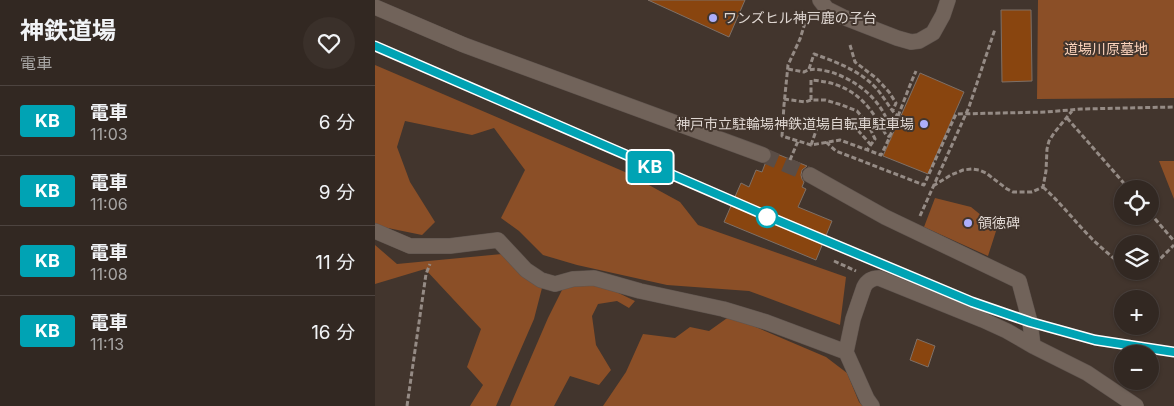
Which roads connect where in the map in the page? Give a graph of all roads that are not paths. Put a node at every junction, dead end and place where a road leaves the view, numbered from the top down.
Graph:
1 (820, 0) edge
2 (948, 0) edge
3 (375, 7) edge
4 (763, 155) tunnel mouth
5 (810, 175) tunnel mouth
6 (375, 231) edge
7 (1033, 346) junction
8 (846, 352) junction
9 (872, 406) edge
10 (1136, 406) edge

1 - 2 street
3 - 4 street
5 - 7 street
6 - 8 street
7 - 8 street
7 - 10 street
8 - 9 street

